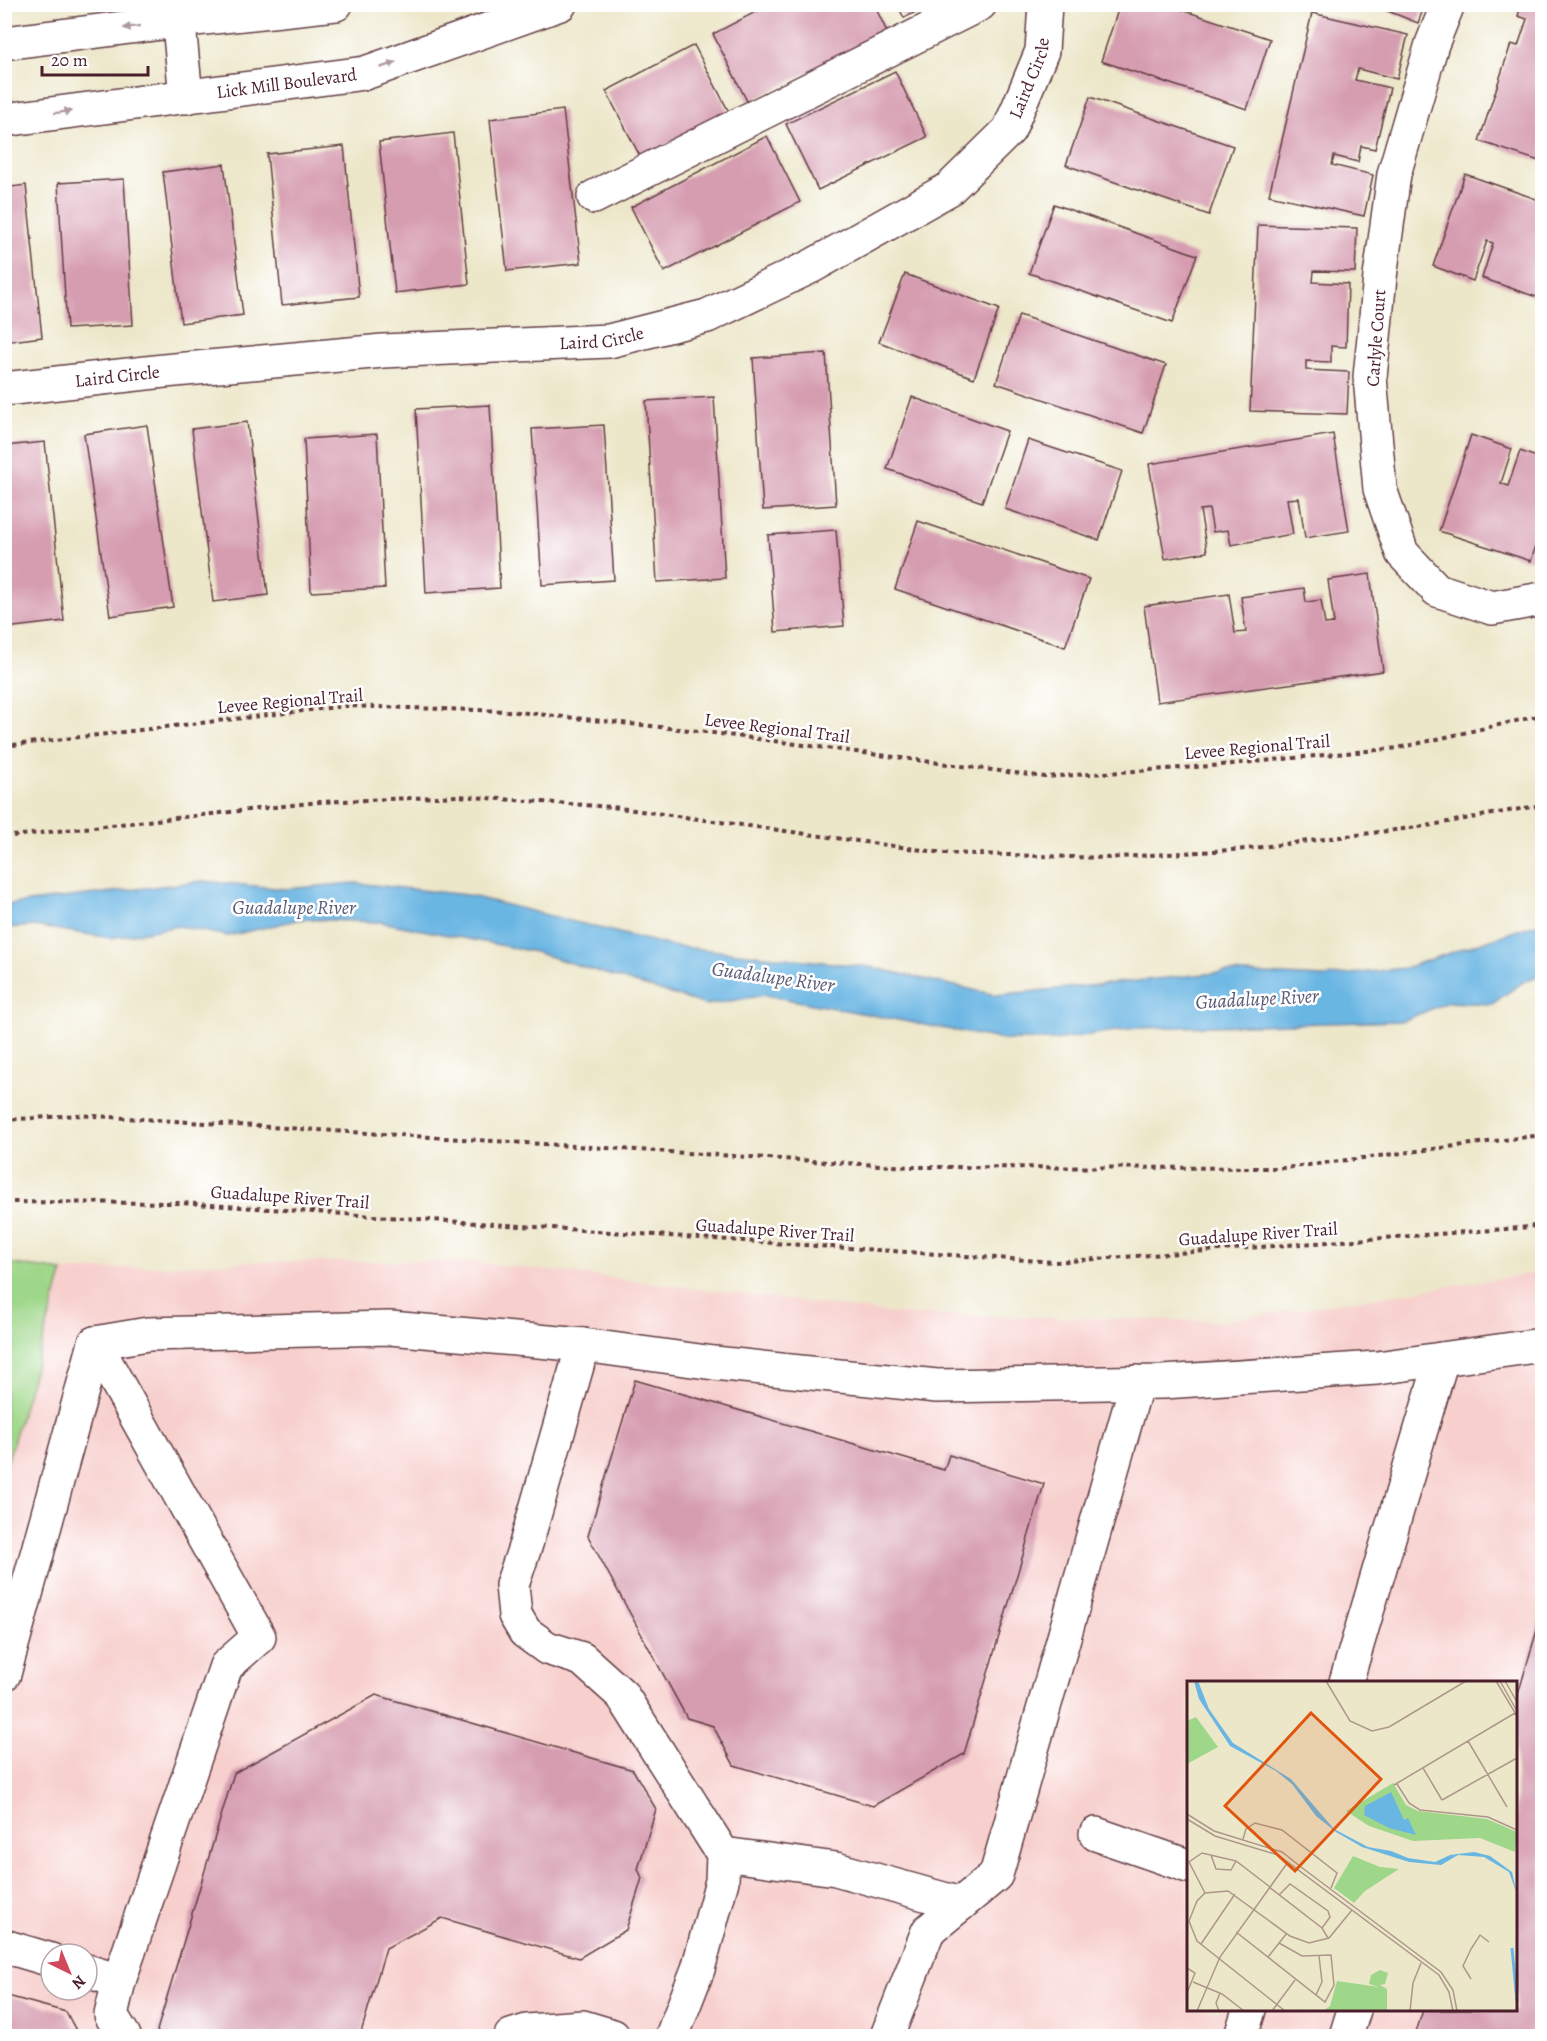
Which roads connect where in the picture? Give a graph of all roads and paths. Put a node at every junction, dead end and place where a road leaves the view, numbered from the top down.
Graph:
1 (336, 4) edge
2 (560, 4) edge
3 (980, 4) edge
4 (1045, 4) edge
5 (1448, 4) edge
6 (177, 13) edge
7 (4, 43) edge
8 (186, 97) junction
9 (4, 120) edge
10 (594, 197) dead end
11 (4, 389) edge
12 (1542, 599) edge
13 (1542, 715) edge
14 (4, 746) edge
15 (1542, 805) edge
16 (4, 837) edge
17 (4, 1120) edge
18 (1542, 1135) edge
19 (4, 1202) edge
20 (1542, 1225) edge
21 (95, 1343) junction
22 (583, 1345) junction
23 (1542, 1345) edge
24 (1442, 1359) junction
25 (1137, 1382) junction
26 (4, 1674) edge
27 (1347, 1681) edge
28 (1096, 1834) dead end
29 (723, 1854) junction
30 (1187, 1866) edge
31 (961, 1904) junction
32 (4, 1946) edge
33 (39, 1956) edge
34 (99, 1975) edge
35 (119, 1981) junction
36 (1249, 2011) edge
37 (1353, 2011) edge
38 (124, 2037) edge
39 (511, 2037) edge
40 (613, 2037) edge
41 (672, 2037) edge
42 (887, 2037) edge
43 (1241, 2037) edge
44 (1346, 2037) edge

1 - 6 street
8 -> 2 street, Lick Mill Boulevard
3 - 10 street
4 - 11 street, Laird Circle
5 - 12 street, Carlyle Court
6 -> 7 street
6 - 8 street
9 -> 8 street, Lick Mill Boulevard
13 - 14 path, Levee Regional Trail
15 - 16 path
17 - 18 path
19 - 20 path, Guadalupe River Trail
21 - 22 street
21 - 26 street
21 - 35 street
22 - 25 street
22 - 29 street
23 - 24 street
24 - 25 street
24 - 27 street
25 - 31 street
28 - 30 street
29 - 31 street
29 - 41 street
31 - 42 street
32 - 33 street
34 - 35 street
35 - 38 street
36 - 43 street
37 - 44 street
39 - 40 street

